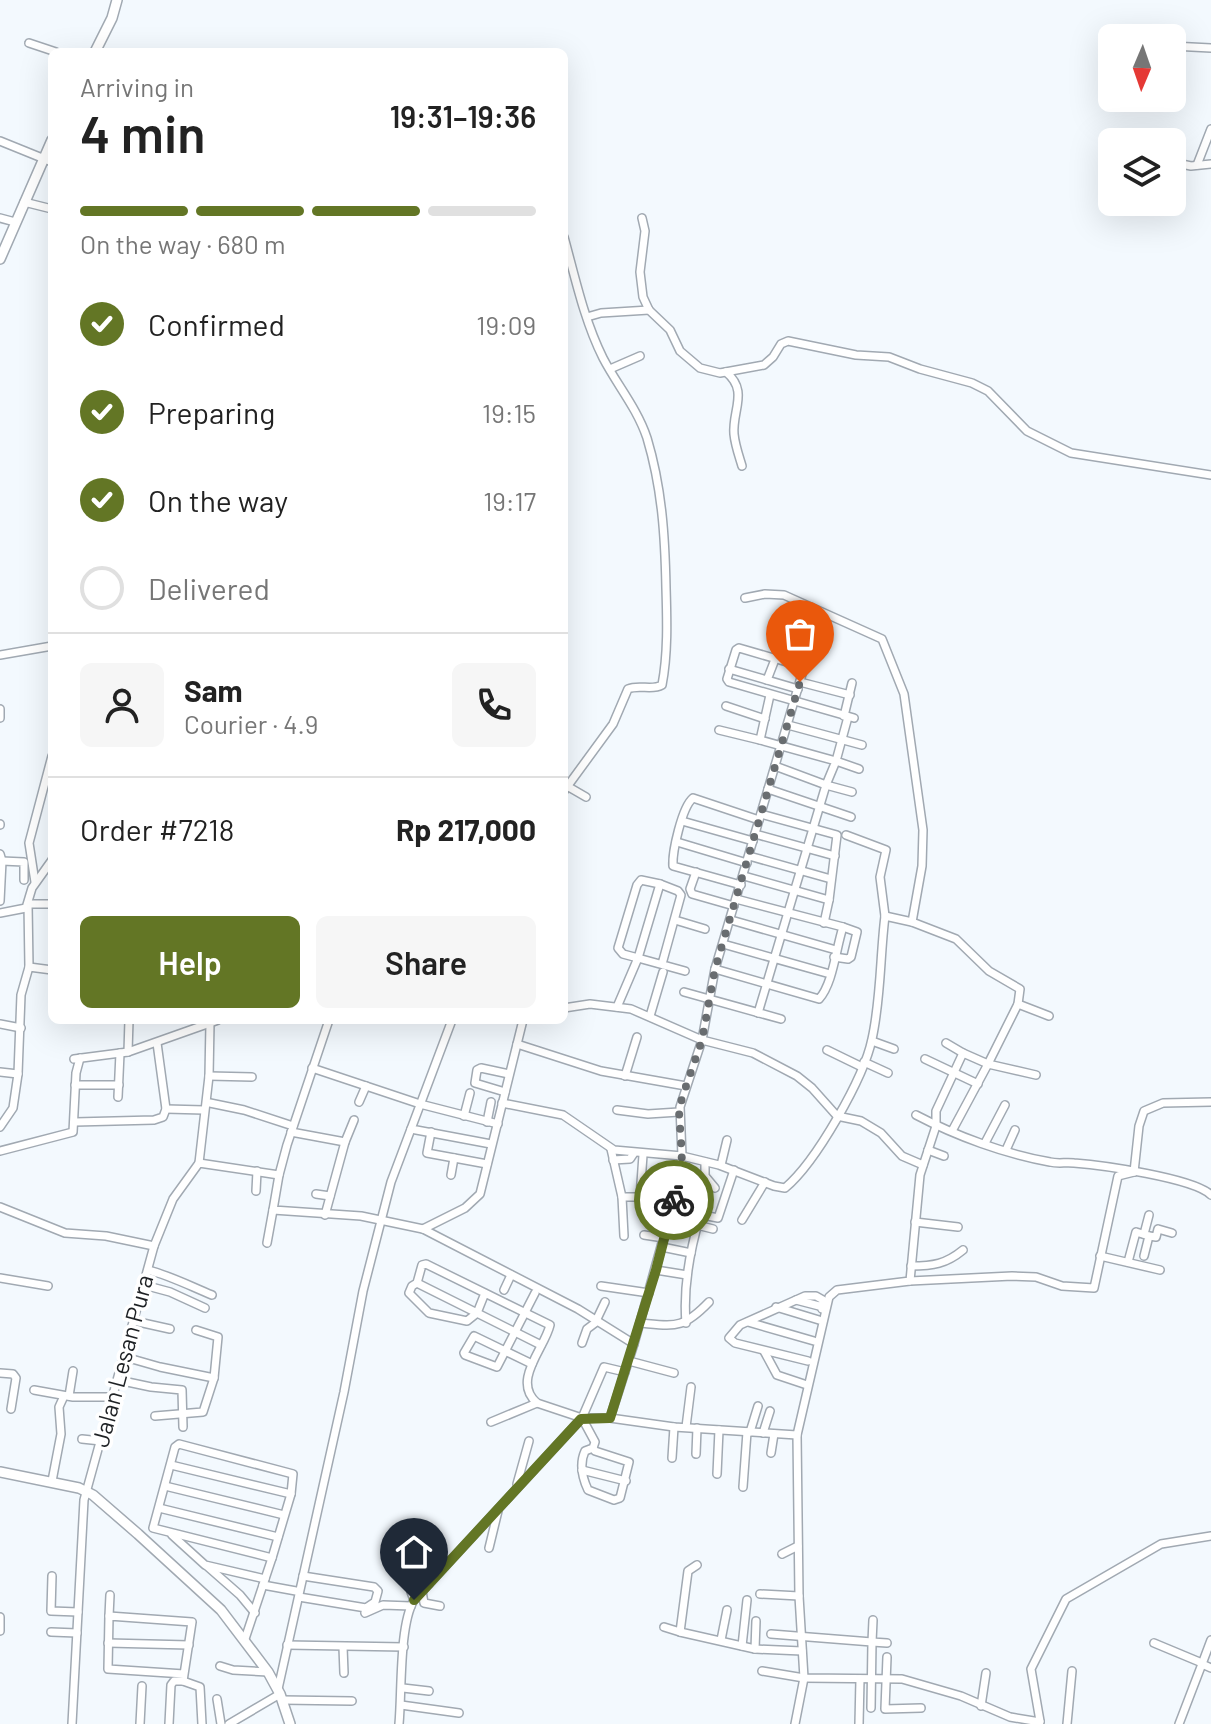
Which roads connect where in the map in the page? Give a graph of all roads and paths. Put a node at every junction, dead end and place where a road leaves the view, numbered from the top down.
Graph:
1 (117, 0) edge
2 (29, 43) dead end
3 (1186, 47) edge
4 (97, 48) edge
5 (1211, 48) edge
6 (48, 49) edge
7 (1211, 129) edge
8 (0, 141) edge
9 (48, 160) edge
10 (1186, 164) edge
11 (1211, 164) edge
12 (1197, 165) junction
13 (24, 202) junction
14 (48, 208) edge
15 (0, 218) edge
16 (642, 218) dead end
17 (15, 222) junction
18 (568, 251) edge
19 (0, 259) edge
20 (649, 310) junction
21 (587, 317) junction
22 (640, 356) dead end
23 (610, 369) junction
24 (726, 372) junction
25 (742, 466) dead end
26 (1211, 475) edge
27 (745, 598) dead end
28 (48, 647) edge
29 (810, 647) dead end
30 (0, 655) edge
31 (774, 662) dead end
32 (804, 667) junction
33 (729, 669) junction
34 (767, 680) junction
35 (852, 683) dead end
36 (799, 686) junction
37 (770, 695) junction
38 (850, 695) junction
39 (795, 703) junction
40 (726, 706) dead end
41 (0, 709) edge
42 (848, 717) junction
43 (0, 718) edge
44 (765, 719) junction
45 (788, 725) junction
46 (719, 730) dead end
47 (760, 740) junction
48 (842, 740) junction
49 (862, 745) dead end
50 (781, 746) junction
51 (836, 761) junction
52 (775, 766) junction
53 (859, 769) dead end
54 (48, 771) edge
55 (568, 785) edge
56 (826, 785) junction
57 (568, 789) edge
58 (768, 789) junction
59 (852, 792) dead end
60 (586, 797) dead end
61 (820, 805) junction
62 (760, 817) junction
63 (851, 817) dead end
64 (682, 821) junction
65 (814, 828) junction
66 (846, 835) dead end
67 (754, 837) junction
68 (677, 842) junction
69 (807, 848) junction
70 (835, 856) junction
71 (1, 858) edge
72 (748, 859) junction
73 (48, 865) edge
74 (800, 869) junction
75 (696, 872) junction
76 (831, 879) junction
77 (24, 880) dead end
78 (742, 880) junction
79 (35, 882) junction
80 (660, 884) junction
81 (795, 890) junction
82 (829, 900) junction
83 (0, 901) edge
84 (735, 903) junction
85 (28, 904) junction
86 (48, 904) edge
87 (789, 912) junction
88 (0, 913) edge
89 (885, 916) junction
90 (675, 920) junction
91 (731, 920) junction
92 (912, 922) junction
93 (824, 923) junction
94 (843, 927) junction
95 (705, 929) dead end
96 (781, 933) junction
97 (723, 944) junction
98 (835, 954) junction
99 (638, 958) junction
100 (773, 958) junction
101 (29, 967) junction
102 (662, 968) junction
103 (48, 969) edge
104 (715, 969) junction
105 (685, 971) dead end
106 (830, 974) junction
107 (765, 982) junction
108 (684, 992) dead end
109 (709, 1000) junction
110 (1018, 1004) junction
111 (568, 1007) edge
112 (617, 1007) junction
113 (758, 1013) junction
114 (650, 1016) junction
115 (1049, 1016) dead end
116 (781, 1019) dead end
117 (0, 1024) edge
118 (128, 1024) edge
119 (209, 1024) edge
120 (214, 1024) edge
121 (328, 1024) edge
122 (450, 1024) edge
123 (522, 1024) edge
124 (21, 1028) junction
125 (637, 1037) dead end
126 (702, 1040) junction
127 (872, 1041) junction
128 (157, 1043) junction
129 (946, 1043) dead end
130 (517, 1044) junction
131 (894, 1049) dead end
132 (827, 1050) dead end
133 (124, 1053) junction
134 (963, 1053) junction
135 (925, 1059) dead end
136 (988, 1064) junction
137 (863, 1065) junction
138 (312, 1068) junction
139 (0, 1072) edge
140 (888, 1073) dead end
141 (953, 1073) junction
142 (18, 1074) junction
143 (509, 1074) junction
144 (1036, 1075) dead end
145 (209, 1076) junction
146 (625, 1076) junction
147 (252, 1077) dead end
148 (978, 1084) junction
149 (75, 1085) junction
150 (119, 1085) junction
151 (366, 1086) junction
152 (686, 1086) junction
153 (505, 1092) junction
154 (470, 1093) dead end
155 (118, 1097) dead end
156 (359, 1102) dead end
157 (491, 1102) dead end
158 (1211, 1102) edge
159 (502, 1103) junction
160 (420, 1104) junction
161 (1005, 1105) dead end
162 (207, 1107) junction
163 (166, 1109) junction
164 (617, 1110) dead end
165 (679, 1112) junction
166 (4, 1115) edge
167 (916, 1115) dead end
168 (464, 1116) junction
169 (837, 1116) junction
170 (354, 1120) dead end
171 (75, 1122) junction
172 (487, 1122) junction
173 (498, 1124) junction
174 (936, 1126) junction
175 (0, 1127) edge
176 (292, 1129) junction
177 (411, 1129) junction
178 (1015, 1130) dead end
179 (952, 1131) junction
180 (431, 1132) junction
181 (727, 1140) dead end
182 (345, 1142) junction
183 (985, 1143) junction
184 (491, 1144) junction
185 (611, 1149) junction
186 (928, 1150) junction
187 (1006, 1150) junction
188 (0, 1151) edge
189 (427, 1153) junction
190 (638, 1154) junction
191 (682, 1156) junction
192 (944, 1156) dead end
193 (454, 1158) junction
194 (613, 1160) junction
195 (705, 1162) junction
196 (487, 1164) junction
197 (721, 1165) junction
198 (923, 1165) junction
199 (425, 1166) dead end
200 (195, 1169) junction
201 (734, 1170) junction
202 (257, 1171) junction
203 (1134, 1172) junction
204 (279, 1175) junction
205 (451, 1175) dead end
206 (765, 1182) junction
207 (715, 1188) dead end
208 (256, 1191) dead end
209 (316, 1194) dead end
210 (1211, 1195) edge
211 (330, 1196) junction
212 (622, 1197) junction
213 (0, 1207) edge
214 (672, 1209) junction
215 (273, 1210) junction
216 (325, 1215) junction
217 (1149, 1215) dead end
218 (700, 1216) junction
219 (383, 1219) junction
220 (742, 1220) dead end
221 (915, 1222) junction
222 (697, 1225) junction
223 (958, 1227) dead end
224 (423, 1229) junction
225 (713, 1229) dead end
226 (1172, 1233) dead end
227 (644, 1235) dead end
228 (1147, 1235) junction
229 (624, 1236) dead end
230 (267, 1243) dead end
231 (663, 1243) junction
232 (154, 1246) junction
233 (963, 1250) dead end
234 (691, 1253) junction
235 (1100, 1256) junction
236 (1144, 1256) dead end
237 (1128, 1262) junction
238 (911, 1266) junction
239 (148, 1270) junction
240 (656, 1270) junction
241 (1160, 1270) dead end
242 (511, 1275) junction
243 (687, 1275) junction
244 (0, 1278) edge
245 (910, 1281) junction
246 (417, 1283) junction
247 (144, 1285) junction
248 (48, 1286) dead end
249 (601, 1286) dead end
250 (526, 1288) dead end
251 (504, 1290) dead end
252 (485, 1293) junction
253 (535, 1293) junction
254 (649, 1293) junction
255 (212, 1295) dead end
256 (554, 1302) dead end
257 (605, 1302) dead end
258 (709, 1302) dead end
259 (776, 1307) junction
260 (205, 1308) dead end
261 (526, 1312) junction
262 (477, 1313) junction
263 (819, 1320) junction
264 (134, 1321) junction
265 (597, 1321) junction
266 (748, 1322) junction
267 (640, 1323) junction
268 (686, 1323) junction
269 (170, 1329) dead end
270 (196, 1330) dead end
271 (516, 1332) junction
272 (814, 1341) junction
273 (582, 1343) dead end
274 (634, 1344) junction
275 (541, 1345) junction
276 (764, 1351) junction
277 (506, 1352) junction
278 (125, 1357) junction
279 (629, 1361) junction
280 (808, 1361) junction
281 (532, 1364) junction
282 (73, 1371) dead end
283 (625, 1372) junction
284 (0, 1373) edge
285 (674, 1373) dead end
286 (214, 1378) junction
287 (118, 1380) junction
288 (805, 1384) junction
289 (691, 1387) dead end
290 (34, 1390) dead end
291 (67, 1396) junction
292 (114, 1397) junction
293 (537, 1403) junction
294 (758, 1406) dead end
295 (11, 1409) dead end
296 (770, 1411) dead end
297 (184, 1415) junction
298 (155, 1416) dead end
299 (582, 1418) junction
300 (610, 1418) junction
301 (491, 1422) dead end
302 (183, 1427) dead end
303 (674, 1427) junction
304 (686, 1427) junction
305 (697, 1428) junction
306 (719, 1430) junction
307 (748, 1432) junction
308 (763, 1433) junction
309 (774, 1434) junction
310 (797, 1435) junction
311 (82, 1439) dead end
312 (101, 1441) junction
313 (529, 1441) dead end
314 (593, 1448) junction
315 (771, 1453) dead end
316 (696, 1454) dead end
317 (672, 1458) dead end
318 (171, 1465) junction
319 (582, 1470) junction
320 (0, 1472) edge
321 (717, 1474) dead end
322 (52, 1481) junction
323 (626, 1481) junction
324 (165, 1486) junction
325 (743, 1487) dead end
326 (86, 1491) junction
327 (513, 1493) junction
328 (291, 1494) junction
329 (159, 1508) junction
330 (498, 1508) junction
331 (284, 1515) junction
332 (153, 1528) junction
333 (170, 1533) junction
334 (138, 1534) junction
335 (1211, 1536) edge
336 (278, 1537) junction
337 (798, 1546) junction
338 (489, 1548) dead end
339 (782, 1554) dead end
340 (272, 1558) junction
341 (408, 1560) dead end
342 (205, 1565) junction
343 (697, 1565) dead end
344 (52, 1576) dead end
345 (303, 1576) junction
346 (415, 1578) junction
347 (264, 1582) junction
348 (429, 1584) junction
349 (422, 1591) junction
350 (297, 1594) junction
351 (760, 1594) dead end
352 (110, 1595) dead end
353 (799, 1596) junction
354 (747, 1600) dead end
355 (413, 1603) junction
356 (440, 1606) dead end
357 (727, 1610) dead end
358 (78, 1612) junction
359 (255, 1613) junction
360 (365, 1613) dead end
361 (109, 1616) junction
362 (0, 1617) edge
363 (873, 1620) dead end
364 (756, 1621) dead end
365 (664, 1627) dead end
366 (0, 1631) edge
367 (51, 1632) dead end
368 (680, 1632) junction
369 (77, 1633) junction
370 (771, 1634) dead end
371 (802, 1636) junction
372 (245, 1639) junction
373 (721, 1640) junction
374 (1211, 1640) edge
375 (872, 1642) junction
376 (108, 1643) junction
377 (887, 1643) dead end
378 (1154, 1643) dead end
379 (189, 1645) junction
380 (287, 1645) junction
381 (742, 1646) junction
382 (343, 1647) junction
383 (404, 1647) junction
384 (755, 1649) junction
385 (802, 1651) junction
386 (887, 1657) dead end
387 (1202, 1663) junction
388 (220, 1666) dead end
389 (1211, 1668) edge
390 (762, 1671) dead end
391 (1072, 1671) dead end
392 (268, 1672) junction
393 (344, 1673) dead end
394 (986, 1673) dead end
395 (184, 1677) junction
396 (804, 1678) junction
397 (860, 1679) junction
398 (872, 1679) junction
399 (886, 1680) junction
400 (142, 1686) dead end
401 (403, 1688) junction
402 (429, 1691) dead end
403 (280, 1694) junction
404 (217, 1699) dead end
405 (352, 1701) dead end
406 (401, 1705) junction
407 (981, 1706) junction
408 (859, 1708) junction
409 (871, 1708) junction
410 (921, 1708) dead end
411 (885, 1709) junction
412 (459, 1713) dead end
413 (1040, 1723) edge
414 (72, 1724) edge
415 (140, 1724) edge
416 (169, 1724) edge
417 (202, 1724) edge
418 (221, 1724) edge
419 (229, 1724) edge
420 (290, 1724) edge
421 (399, 1724) edge
422 (795, 1724) edge
423 (859, 1724) edge
424 (1067, 1724) edge
425 (1179, 1724) edge

1 - 4 main road
2 - 6 street
3 - 5 street
7 - 12 street
8 - 9 street
9 - 13 main road
10 - 12 street
11 - 12 street
13 - 14 street
13 - 17 main road
15 - 17 street
16 - 20 street
17 - 19 main road
18 - 21 street
20 - 21 street
20 - 24 street
21 - 23 street
22 - 23 street
23 - 55 street
24 - 25 street
24 - 26 street
27 - 92 street
28 - 30 street
29 - 32 street
31 - 34 street
32 - 33 street
32 - 36 street
33 - 34 street
33 - 37 street
34 - 36 street
35 - 38 street
36 - 38 street
36 - 39 street
37 - 39 street
37 - 44 street
38 - 42 street
39 - 42 street
39 - 45 street
40 - 44 street
41 - 43 street
42 - 48 street
44 - 47 street
45 - 48 street
45 - 50 street
46 - 47 street
47 - 50 street
48 - 49 street
48 - 51 street
50 - 51 street
50 - 52 street
51 - 53 street
51 - 56 street
52 - 56 street
52 - 58 street
54 - 79 street
56 - 59 street
56 - 61 street
57 - 60 street
58 - 61 street
58 - 62 street
61 - 63 street
61 - 65 street
62 - 64 street
62 - 65 street
62 - 67 street
64 - 67 street
64 - 68 street
65 - 69 street
65 - 70 street
66 - 89 street
67 - 69 street
67 - 72 street
68 - 72 street
68 - 75 street
69 - 70 street
69 - 74 street
70 - 76 street
71 - 77 street
71 - 83 street
72 - 74 street
72 - 78 street
73 - 79 street
74 - 76 street
74 - 81 street
75 - 78 street
75 - 84 street
76 - 82 street
78 - 81 street
78 - 84 street
79 - 85 street
80 - 90 street
80 - 99 street
80 - 99 street
81 - 82 street
81 - 87 street
82 - 93 street
84 - 87 street
84 - 91 street
85 - 86 street
85 - 88 street
85 - 101 street
87 - 93 street
87 - 96 street
89 - 92 street
89 - 127 street
90 - 95 street
90 - 102 street
91 - 96 street
91 - 97 street
92 - 110 street
93 - 94 street
94 - 98 street
94 - 98 street
96 - 98 street
96 - 100 street
97 - 100 street
97 - 104 street
98 - 106 street
99 - 102 street
99 - 112 street
100 - 106 street
100 - 107 street
101 - 103 street
101 - 124 street
102 - 105 street
102 - 114 street
104 - 107 street
104 - 109 street
106 - 107 street
107 - 113 street
108 - 109 street
109 - 113 street
109 - 126 street
110 - 115 street
110 - 136 street
111 - 112 street
112 - 114 street
113 - 116 street
114 - 126 street
117 - 124 street
118 - 133 street
119 - 128 street
120 - 145 street
121 - 138 street
122 - 160 street
123 - 130 street
124 - 142 street
125 - 146 street
126 - 152 street
126 - 169 street
127 - 131 street
127 - 137 street
128 - 133 street
128 - 163 street
129 - 134 street
130 - 143 street
130 - 146 street
132 - 137 street
133 - 149 street
133 - 150 street
134 - 136 street
134 - 141 street
135 - 141 street
136 - 144 street
136 - 148 street
137 - 140 street
137 - 169 street
138 - 151 street
138 - 176 street
139 - 142 street
141 - 148 street
141 - 174 street
142 - 166 street
143 - 153 street
143 - 153 street
145 - 147 street
145 - 162 street
146 - 152 street
148 - 179 street
149 - 150 street
149 - 171 street
150 - 155 street
151 - 156 street
151 - 160 street
152 - 165 street
153 - 159 street
154 - 168 street
157 - 172 street
158 - 203 street
159 - 173 street
159 - 185 street
160 - 168 street
160 - 177 street
161 - 183 street
162 - 163 street
162 - 176 street
162 - 200 street
163 - 171 street
164 - 165 street
165 - 191 street
166 - 175 street
167 - 174 street
168 - 172 street
169 - 198 street
169 - 206 street
170 - 182 street
171 - 188 street
172 - 173 street
173 - 184 street
174 - 179 street
174 - 186 street
176 - 182 street
176 - 204 street
177 - 180 street
177 - 219 street
178 - 187 street
179 - 183 street
180 - 184 street
180 - 189 street
181 - 197 street
182 - 211 street
183 - 187 street
184 - 196 street
185 - 190 street
185 - 194 street
186 - 192 street
186 - 198 street
187 - 203 street
189 - 193 street
189 - 199 street
190 - 191 street
190 - 194 street
190 - 212 street
191 - 195 street
191 - 214 street
193 - 196 street
193 - 205 street
194 - 212 street
195 - 197 street
195 - 207 street
196 - 224 street
197 - 201 street
198 - 221 street
200 - 202 street
200 - 232 street
201 - 206 street
201 - 218 street
202 - 204 street
202 - 208 street
203 - 210 street
203 - 235 street
204 - 215 street
206 - 220 street
209 - 211 street
211 - 216 street
212 - 229 street
213 - 232 street, Jalan Lesan Pura
214 - 218 street
214 - 231 street
215 - 216 street
215 - 230 street
216 - 219 street
217 - 228 street
218 - 222 street
219 - 224 street
219 - 345 street
221 - 223 street
221 - 238 street
222 - 225 street
222 - 234 street
224 - 242 street
226 - 228 street
227 - 231 street
228 - 236 street
228 - 237 street
231 - 234 street
231 - 240 street
232 - 239 street, Jalan Lesan Pura
233 - 238 street
234 - 243 street
235 - 237 street
235 - 245 street
237 - 241 street
238 - 245 street
239 - 247 street, Jalan Lesan Pura
239 - 255 street
240 - 243 street
240 - 254 street
242 - 251 street
242 - 265 street
243 - 268 street
244 - 248 street
245 - 288 street
246 - 252 street
246 - 262 street
246 - 262 street
247 - 260 street
247 - 264 street, Jalan Lesan Pura
249 - 254 street
250 - 253 street
252 - 261 street
252 - 262 street
253 - 256 street
253 - 261 street
254 - 267 street
257 - 265 street
258 - 268 street
259 - 263 street
259 - 263 street
259 - 266 street
261 - 271 street
261 - 275 street
262 - 271 street
263 - 272 street
264 - 269 street
264 - 278 street, Jalan Lesan Pura
265 - 273 street
265 - 274 street
266 - 272 street
266 - 276 street
267 - 268 street
267 - 274 street
270 - 286 street
271 - 275 street
271 - 277 street
272 - 280 street
274 - 279 street
275 - 281 street
276 - 280 street
276 - 288 street
277 - 277 street
277 - 281 street
278 - 286 street
278 - 287 street, Jalan Lesan Pura
279 - 283 street
279 - 285 street
280 - 288 street
281 - 293 street
282 - 291 street
283 - 299 street
283 - 300 street
284 - 295 street
286 - 297 street
287 - 292 street, Jalan Lesan Pura
287 - 297 street
288 - 310 street
289 - 304 street
290 - 291 street
291 - 292 street
291 - 322 street
292 - 312 street, Jalan Lesan Pura
293 - 299 street
293 - 301 street
294 - 307 street
296 - 308 street
297 - 298 street
297 - 302 street
299 - 300 street
299 - 314 street
299 - 327 street
300 - 303 street
303 - 304 street
303 - 317 street
304 - 305 street
305 - 306 street
305 - 316 street
306 - 307 street
306 - 321 street
307 - 308 street
307 - 325 street
308 - 309 street
309 - 310 street
309 - 315 street
310 - 337 street
311 - 312 street
312 - 326 street, Jalan Lesan Pura
313 - 327 street
314 - 319 street
314 - 323 street
318 - 324 street
318 - 328 street
318 - 328 street
319 - 323 street
319 - 323 street
320 - 322 main road
322 - 326 main road
324 - 329 street
324 - 331 street
326 - 334 main road
326 - 358 street, Jalan Lesan Pura
327 - 330 street
328 - 331 street
329 - 332 street
329 - 336 street
330 - 338 street
330 - 348 street
331 - 336 street
332 - 333 street
332 - 334 street
333 - 340 street
333 - 342 street
334 - 372 main road
335 - 413 street
336 - 340 street
337 - 339 street
337 - 353 street
340 - 347 street
341 - 346 street
342 - 347 street
342 - 359 street
343 - 368 street
344 - 358 street
345 - 350 street
345 - 350 street
346 - 348 street
346 - 355 street
347 - 350 street
347 - 359 street
348 - 349 street
349 - 355 street
349 - 356 street
350 - 380 street
351 - 353 street
352 - 361 street
353 - 371 street
354 - 381 street
355 - 360 street
355 - 383 street
357 - 373 street
358 - 369 street, Jalan Lesan Pura
359 - 372 street
361 - 376 street
361 - 379 street
362 - 366 street
363 - 375 street
364 - 384 street
365 - 368 street
367 - 369 street
368 - 373 street
369 - 414 street, Jalan Lesan Pura
370 - 371 street
371 - 375 street
371 - 385 street
372 - 392 main road
373 - 381 street
374 - 387 street
375 - 377 street
375 - 398 street
376 - 379 street
376 - 395 street
378 - 387 street
379 - 395 street
380 - 382 street
380 - 403 street
381 - 384 street
382 - 383 street
382 - 393 street
383 - 401 street
384 - 385 street
385 - 396 street
386 - 399 street
387 - 389 street
387 - 425 street
388 - 392 street
390 - 396 street
391 - 424 street
392 - 403 main road
394 - 407 street
395 - 416 street
395 - 417 street
396 - 397 street
396 - 422 street
397 - 398 street
397 - 408 street
398 - 399 street
398 - 409 street
399 - 407 street
399 - 411 street
400 - 415 street
401 - 402 street
401 - 406 street
403 - 405 street
403 - 419 street
403 - 420 main road
404 - 418 street
406 - 412 street
406 - 421 street
407 - 413 street
408 - 409 street
408 - 423 street
409 - 411 street
410 - 411 street

